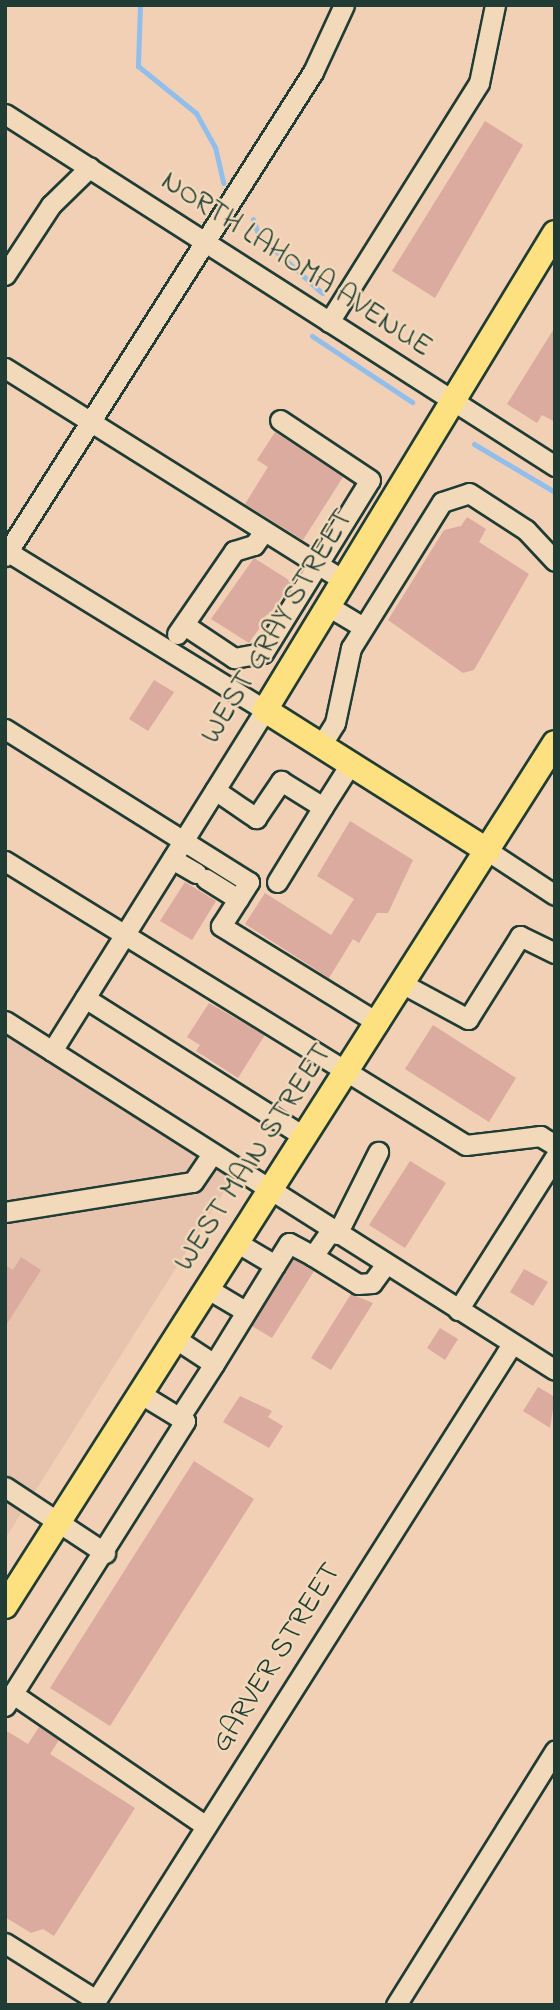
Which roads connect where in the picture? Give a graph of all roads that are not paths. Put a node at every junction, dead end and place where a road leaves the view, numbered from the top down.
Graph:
1 (344, 5) edge
2 (495, 5) edge
3 (5, 114) edge
4 (90, 167) junction
5 (555, 233) edge
6 (207, 242) junction
7 (5, 275) edge
8 (328, 322) junction
9 (5, 368) edge
10 (454, 402) junction
11 (280, 420) dead end
12 (91, 421) junction
13 (555, 466) edge
14 (370, 480) junction
15 (396, 494) junction
16 (350, 514) junction
17 (375, 529) junction
18 (264, 531) junction
19 (6, 553) edge
20 (555, 561) edge
21 (319, 565) junction
22 (344, 581) junction
23 (328, 606) junction
24 (186, 626) junction
25 (363, 628) junction
26 (278, 629) junction
27 (167, 645) junction
28 (304, 645) junction
29 (265, 710) junction
30 (5, 729) edge
31 (555, 743) edge
32 (320, 747) junction
33 (349, 766) junction
34 (215, 790) junction
35 (323, 807) junction
36 (177, 850) junction
37 (488, 850) junction
38 (5, 861) edge
39 (277, 882) dead end
40 (555, 895) edge
41 (238, 898) junction
42 (124, 935) junction
43 (555, 953) edge
44 (403, 984) junction
45 (85, 998) junction
46 (5, 1021) edge
47 (378, 1023) junction
48 (52, 1051) junction
49 (347, 1071) junction
50 (305, 1138) junction
51 (555, 1145) edge
52 (378, 1152) dead end
53 (212, 1154) junction
54 (555, 1157) edge
55 (271, 1191) junction
56 (5, 1212) edge
57 (334, 1232) junction
58 (238, 1243) junction
59 (313, 1256) junction
60 (386, 1264) junction
61 (275, 1265) junction
62 (208, 1289) junction
63 (458, 1310) junction
64 (245, 1311) junction
65 (176, 1339) junction
66 (512, 1344) junction
67 (214, 1364) junction
68 (555, 1370) edge
69 (141, 1394) junction
70 (179, 1418) junction
71 (5, 1487) edge
72 (59, 1522) junction
73 (105, 1553) junction
74 (5, 1606) edge
75 (9, 1700) edge
76 (555, 1751) edge
77 (206, 1826) junction
78 (5, 1943) edge
79 (94, 2002) edge
80 (396, 2005) edge

1 - 6 street
2 - 8 street
3 - 4 street, NORTH LAHOMA AVENUE
4 - 6 street, NORTH LAHOMA AVENUE
4 - 7 street
5 - 10 main road, WEST GRAY STREET
6 - 8 street, NORTH LAHOMA AVENUE
6 - 12 street
8 - 10 street, NORTH LAHOMA AVENUE
9 - 12 street
10 - 13 street, NORTH LAHOMA AVENUE
10 - 15 main road, WEST GRAY STREET
11 - 14 street
12 - 18 street
12 - 19 street
14 - 15 street
14 - 16 street
15 - 17 main road, WEST GRAY STREET
16 - 17 street
16 - 21 street
17 - 22 main road, WEST GRAY STREET
18 - 21 street
18 - 24 street
19 - 27 street
20 - 25 street
21 - 22 street
21 - 26 street
22 - 23 main road, WEST GRAY STREET
23 - 25 street
23 - 28 main road, WEST GRAY STREET
24 - 26 street
24 - 27 street
25 - 32 street
26 - 28 street
27 - 29 street
28 - 29 main road, WEST GRAY STREET
29 - 32 main road
29 - 34 street, WEST GRAY STREET
30 - 36 street
31 - 37 main road, WEST MAIN STREET
32 - 33 main road
33 - 35 street
33 - 37 main road
34 - 35 street
34 - 36 street, WEST GRAY STREET
35 - 39 street
36 - 41 street
36 - 41 street
36 - 42 street, WEST GRAY STREET
37 - 40 street
37 - 44 main road, WEST MAIN STREET
38 - 42 street
41 - 47 street
42 - 45 street, WEST GRAY STREET
42 - 49 street
43 - 44 street
44 - 47 main road, WEST MAIN STREET
45 - 48 street, WEST GRAY STREET
45 - 50 street
46 - 48 street
47 - 49 main road, WEST MAIN STREET
48 - 53 street
49 - 50 main road, WEST MAIN STREET
49 - 51 street
50 - 55 main road, WEST MAIN STREET
52 - 57 street
53 - 55 street
53 - 56 street
54 - 63 street
55 - 57 street
55 - 58 main road, WEST MAIN STREET
57 - 59 street
57 - 60 street
58 - 61 street
58 - 62 main road, WEST MAIN STREET
59 - 60 street
59 - 61 street
60 - 63 street
61 - 64 street
62 - 64 street
62 - 65 main road, WEST MAIN STREET
63 - 66 street
64 - 67 street
65 - 67 street
65 - 69 main road, WEST MAIN STREET
66 - 68 street
66 - 77 street, GARVER STREET
67 - 70 street
69 - 70 street
69 - 72 main road, WEST MAIN STREET
70 - 73 street
71 - 72 street
72 - 73 street
72 - 74 main road, WEST MAIN STREET
73 - 75 street
75 - 77 street
76 - 80 street
77 - 79 street, GARVER STREET
78 - 79 street

